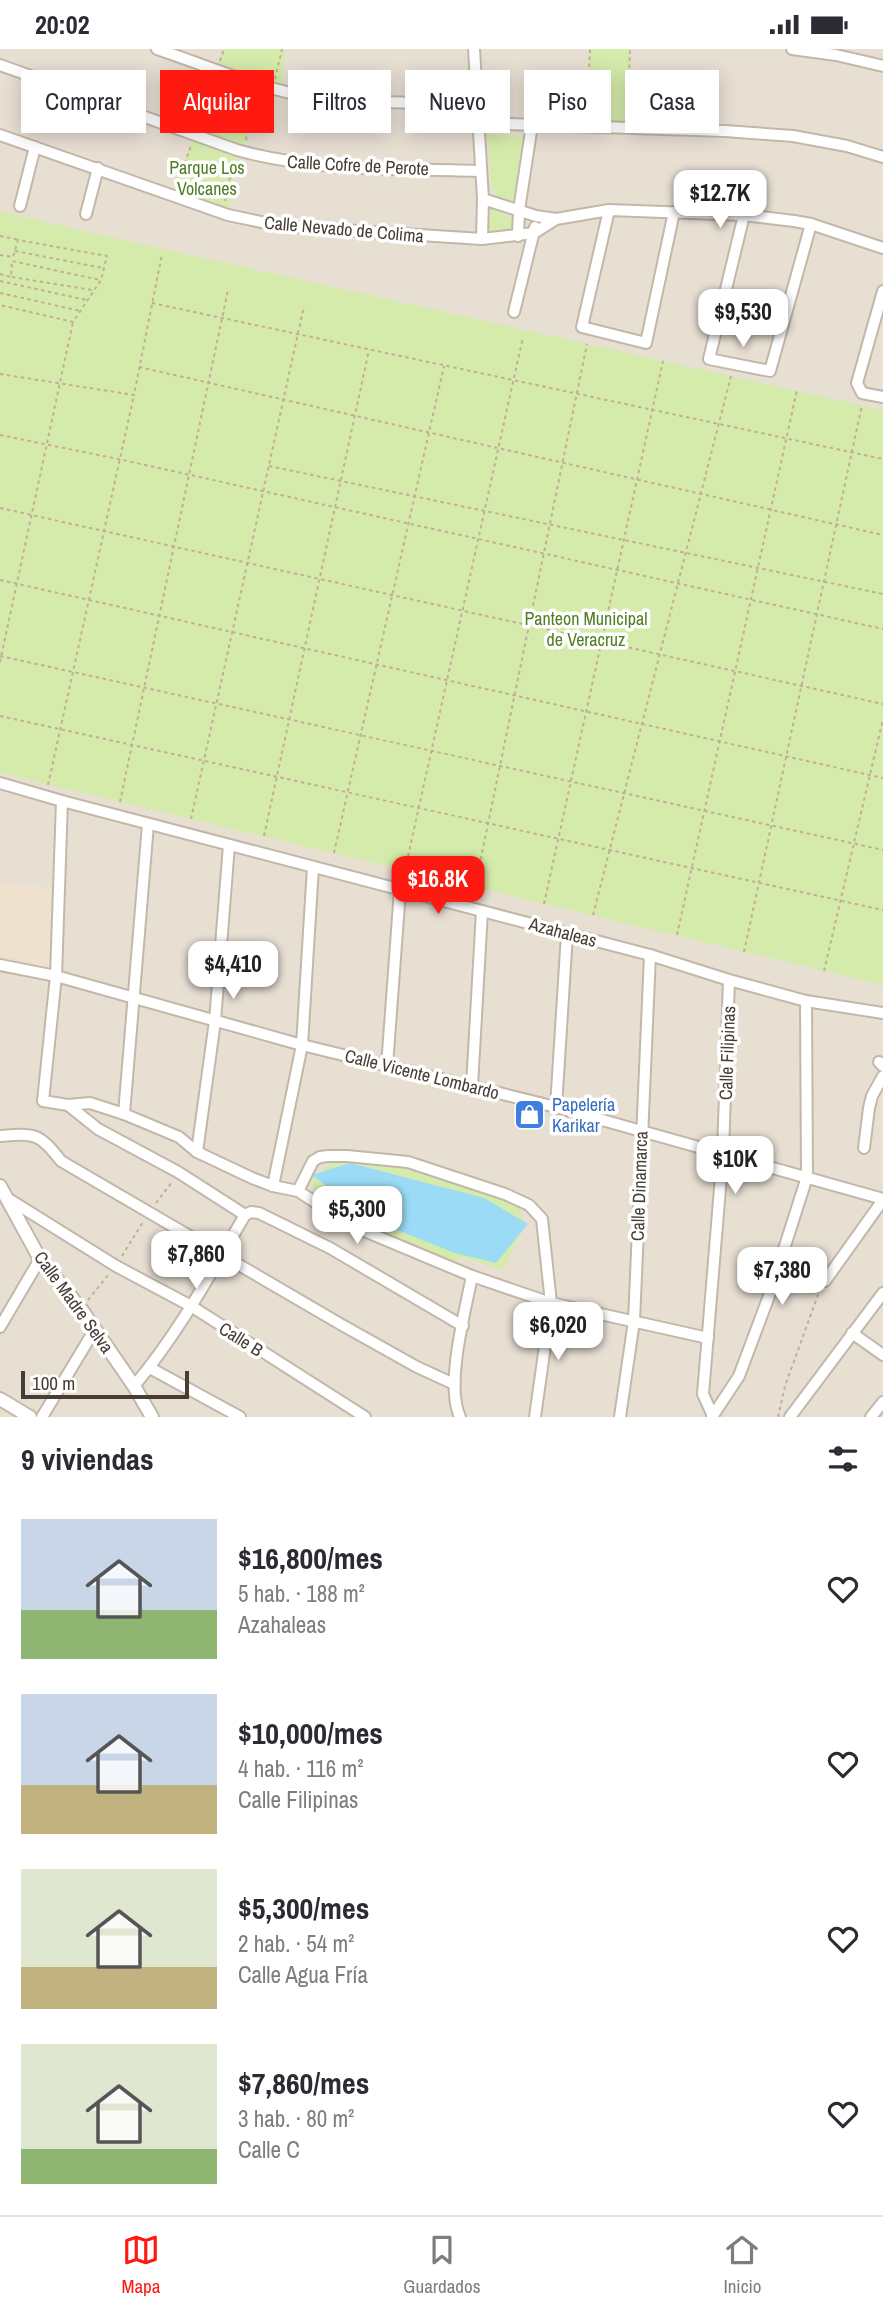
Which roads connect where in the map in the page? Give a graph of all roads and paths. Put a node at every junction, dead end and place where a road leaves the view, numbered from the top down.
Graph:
1 (157, 49) edge
2 (224, 49) edge
3 (282, 49) edge
4 (474, 49) edge
5 (590, 49) edge
6 (630, 49) edge
7 (792, 49) edge
8 (0, 65) edge
9 (883, 66) edge
10 (217, 69) junction
11 (220, 70) edge
12 (475, 70) edge
13 (589, 70) edge
14 (629, 70) edge
15 (274, 83) edge
16 (274, 87) edge
17 (405, 102) edge
18 (719, 131) edge
19 (248, 133) edge
20 (478, 133) edge
21 (531, 133) edge
22 (195, 134) junction
23 (0, 135) edge
24 (34, 147) junction
25 (243, 151) junction
26 (883, 157) edge
27 (99, 169) junction
28 (480, 171) junction
29 (173, 196) junction
30 (483, 199) junction
31 (20, 206) dead end
32 (609, 209) junction
33 (519, 210) junction
34 (674, 212) junction
35 (222, 213) junction
36 (86, 214) dead end
37 (744, 215) junction
38 (536, 216) junction
39 (556, 219) junction
40 (811, 223) junction
41 (534, 233) junction
42 (0, 236) edge
43 (518, 236) junction
44 (482, 239) junction
45 (23, 241) junction
46 (883, 248) edge
47 (15, 251) junction
48 (162, 254) dead end
49 (0, 255) edge
50 (13, 259) junction
51 (104, 268) junction
52 (0, 274) edge
53 (10, 277) junction
54 (101, 280) junction
55 (0, 281) edge
56 (228, 290) dead end
57 (94, 291) junction
58 (883, 291) edge
59 (0, 293) edge
60 (87, 300) junction
61 (152, 303) junction
62 (0, 305) edge
63 (304, 306) dead end
64 (81, 311) junction
65 (514, 312) dead end
66 (222, 317) junction
67 (73, 322) junction
68 (298, 334) junction
69 (523, 337) dead end
70 (587, 344) dead end
71 (369, 349) junction
72 (663, 361) dead end
73 (444, 365) junction
74 (139, 367) junction
75 (0, 374) edge
76 (731, 376) dead end
77 (513, 380) junction
78 (208, 382) junction
79 (60, 383) junction
80 (797, 390) dead end
81 (577, 393) junction
82 (134, 394) junction
83 (883, 397) edge
84 (283, 400) junction
85 (862, 405) dead end
86 (653, 410) junction
87 (355, 416) junction
88 (719, 424) junction
89 (429, 433) junction
90 (0, 435) edge
91 (786, 438) junction
92 (46, 445) junction
93 (498, 448) junction
94 (852, 452) junction
95 (120, 459) junction
96 (883, 459) edge
97 (563, 463) junction
98 (269, 466) junction
99 (189, 475) junction
100 (637, 479) junction
101 (341, 481) junction
102 (263, 491) junction
103 (701, 494) junction
104 (415, 496) junction
105 (335, 507) junction
106 (0, 508) edge
107 (771, 510) junction
108 (484, 511) junction
109 (31, 515) junction
110 (409, 523) junction
111 (550, 525) junction
112 (836, 525) junction
113 (104, 531) junction
114 (883, 535) edge
115 (478, 539) junction
116 (624, 540) junction
117 (174, 547) junction
118 (544, 553) junction
119 (685, 553) junction
120 (247, 563) junction
121 (758, 568) junction
122 (617, 570) junction
123 (320, 579) junction
124 (0, 580) edge
125 (824, 582) junction
126 (17, 583) junction
127 (678, 583) junction
128 (883, 594) edge
129 (393, 596) junction
130 (89, 599) junction
131 (751, 600) junction
132 (462, 611) junction
133 (817, 614) junction
134 (159, 615) junction
135 (529, 626) junction
136 (883, 629) edge
137 (232, 632) junction
138 (601, 642) junction
139 (305, 648) junction
140 (660, 655) junction
141 (1, 656) edge
142 (0, 663) edge
143 (377, 664) junction
144 (735, 671) junction
145 (73, 672) junction
146 (447, 680) junction
147 (802, 686) junction
148 (144, 688) junction
149 (514, 695) junction
150 (216, 704) junction
151 (883, 704) edge
152 (586, 711) junction
153 (0, 716) edge
154 (883, 719) edge
155 (289, 720) junction
156 (642, 723) junction
157 (60, 729) junction
158 (361, 736) junction
159 (720, 741) junction
160 (132, 745) junction
161 (431, 751) junction
162 (787, 756) junction
163 (204, 761) junction
164 (500, 766) junction
165 (870, 775) junction
166 (277, 776) junction
167 (883, 778) edge
168 (571, 782) junction
169 (0, 783) edge
170 (48, 785) dead end
171 (348, 792) junction
172 (624, 793) junction
173 (62, 801) junction
174 (120, 802) dead end
175 (419, 808) junction
176 (704, 811) junction
177 (191, 819) dead end
178 (488, 823) junction
179 (148, 824) junction
180 (772, 826) junction
181 (264, 837) dead end
182 (558, 839) junction
183 (853, 844) junction
184 (229, 845) junction
185 (610, 850) junction
186 (883, 850) edge
187 (334, 853) dead end
188 (313, 867) junction
189 (692, 868) junction
190 (405, 870) dead end
191 (759, 883) junction
192 (475, 887) dead end
193 (400, 890) junction
194 (840, 901) junction
195 (544, 904) dead end
196 (883, 910) edge
197 (482, 911) junction
198 (593, 915) dead end
199 (567, 934) junction
200 (677, 935) dead end
201 (744, 952) dead end
202 (650, 955) junction
203 (0, 965) edge
204 (824, 971) dead end
205 (56, 977) junction
206 (729, 980) junction
207 (134, 999) junction
208 (806, 1001) junction
209 (883, 1013) edge
210 (215, 1021) junction
211 (302, 1045) junction
212 (387, 1066) junction
213 (883, 1076) edge
214 (472, 1086) junction
215 (68, 1105) junction
216 (556, 1107) junction
217 (124, 1114) junction
218 (641, 1130) junction
219 (0, 1136) edge
220 (864, 1148) dead end
221 (197, 1152) junction
222 (723, 1153) junction
223 (178, 1172) junction
224 (807, 1177) junction
225 (0, 1186) edge
226 (273, 1186) junction
227 (298, 1191) junction
228 (7, 1198) junction
229 (883, 1199) edge
230 (150, 1211) junction
231 (245, 1215) junction
232 (221, 1255) junction
233 (40, 1259) junction
234 (116, 1266) junction
235 (471, 1276) junction
236 (825, 1281) joint
237 (883, 1293) edge
238 (551, 1303) junction
239 (191, 1306) junction
240 (81, 1309) junction
241 (634, 1321) junction
242 (463, 1326) junction
243 (0, 1327) edge
244 (95, 1329) junction
245 (852, 1333) junction
246 (708, 1338) junction
247 (883, 1356) edge
248 (149, 1368) junction
249 (454, 1384) junction
250 (134, 1386) junction
251 (0, 1399) edge
252 (883, 1402) edge
253 (226, 1413) edge
254 (148, 1414) edge
255 (30, 1417) edge
256 (42, 1417) edge
257 (240, 1417) edge
258 (365, 1417) edge
259 (460, 1417) edge
260 (535, 1417) edge
261 (620, 1417) edge
262 (713, 1417) edge
263 (778, 1417) edge
264 (790, 1417) edge
265 (871, 1417) edge

1 - 10 street
2 - 10 path
3 - 15 path
4 - 12 street
5 - 13 path
6 - 14 path
7 - 9 street
8 - 22 street, Calle Cofre de Perote
10 - 11 street
10 - 22 path
16 - 17 street
18 - 26 street
19 - 25 path
20 - 28 street
21 - 33 street
22 - 25 street, Calle Cofre de Perote
22 - 29 path
23 - 24 street, Calle Nevado de Colima
24 - 27 street, Calle Nevado de Colima
24 - 31 street
25 - 28 street, Calle Cofre de Perote
25 - 35 path
27 - 29 street, Calle Nevado de Colima
27 - 36 street
28 - 30 street
29 - 35 street, Calle Nevado de Colima
30 - 33 street
30 - 44 street
32 - 34 street
32 - 34 street
32 - 39 street
33 - 38 street
33 - 43 street
34 - 37 street
35 - 44 street, Calle Nevado de Colima
37 - 40 street
37 - 40 street
38 - 39 street
38 - 41 street
39 - 41 street
40 - 46 street
41 - 43 street, Calle Nevado de Colima
41 - 65 street
42 - 45 path
43 - 44 street, Calle Nevado de Colima
45 - 47 path
45 - 51 path
47 - 50 path
47 - 51 path
48 - 61 path
49 - 50 path
50 - 53 path
50 - 54 path
51 - 54 path
52 - 53 path
53 - 57 path
54 - 57 path
55 - 60 path
56 - 66 path
57 - 60 path
58 - 83 street
59 - 64 path
60 - 64 path
61 - 66 path
61 - 74 path
62 - 67 path
63 - 68 path
64 - 67 path
66 - 68 path
66 - 78 path
67 - 79 path
68 - 71 path
68 - 84 path
69 - 77 path
70 - 81 path
71 - 73 path
71 - 87 path
72 - 86 path
73 - 77 path
73 - 89 path
74 - 78 path
74 - 82 path
75 - 79 path
76 - 88 path
77 - 81 path
77 - 93 path
78 - 84 path
78 - 99 path
79 - 82 path
79 - 92 path
80 - 91 path
81 - 86 path
81 - 97 path
82 - 95 path
84 - 87 path
84 - 98 path
85 - 94 path
86 - 88 path
86 - 100 path
87 - 89 path
87 - 101 path
88 - 91 path
88 - 103 path
89 - 93 path
89 - 104 path
90 - 92 path
91 - 94 path
91 - 107 path
92 - 95 path
92 - 109 path
93 - 97 path
93 - 108 path
94 - 96 path
94 - 112 path
95 - 99 path
95 - 113 path
97 - 100 path
97 - 111 path
98 - 101 path
98 - 102 path
99 - 102 path
99 - 117 path
100 - 103 path
100 - 116 path
101 - 104 path
101 - 105 path
102 - 105 path
102 - 120 path
103 - 107 path
103 - 119 path
104 - 108 path
104 - 110 path
105 - 110 path
105 - 123 path
106 - 109 path
107 - 112 path
107 - 121 path
108 - 111 path
108 - 115 path
109 - 113 path
109 - 126 path
110 - 115 path
110 - 129 path
111 - 116 path
111 - 118 path
112 - 114 path
112 - 125 path
113 - 117 path
113 - 130 path
115 - 118 path
115 - 132 path
116 - 119 path
116 - 122 path
117 - 120 path
117 - 134 path
118 - 122 path
118 - 135 path
119 - 121 path
119 - 127 path
120 - 123 path
120 - 137 path
121 - 125 path
121 - 131 path
122 - 127 path
122 - 138 path
123 - 129 path
123 - 139 path
124 - 126 path
125 - 128 path
125 - 133 path
126 - 130 path
126 - 141 path
127 - 131 path
127 - 140 path
129 - 132 path
129 - 143 path
130 - 134 path
130 - 145 path
131 - 133 path
131 - 144 path
132 - 135 path
132 - 146 path
133 - 136 path
133 - 147 path
134 - 137 path
134 - 148 path
135 - 138 path
135 - 149 path
137 - 139 path
137 - 150 path
138 - 140 path
138 - 152 path
139 - 143 path
139 - 155 path
140 - 144 path
140 - 156 path
141 - 142 path
141 - 145 path
143 - 146 path
143 - 158 path
144 - 147 path
144 - 159 path
145 - 148 path
145 - 157 path
146 - 149 path
146 - 161 path
147 - 151 path
147 - 162 path
148 - 150 path
148 - 160 path
149 - 152 path
149 - 164 path
150 - 155 path
150 - 163 path
152 - 156 path
152 - 168 path
153 - 157 path
154 - 165 path
155 - 158 path
155 - 166 path
156 - 159 path
156 - 172 path
157 - 160 path
157 - 170 path
158 - 161 path
158 - 171 path
159 - 162 path
159 - 176 path
160 - 163 path
160 - 174 path
161 - 164 path
161 - 175 path
162 - 165 path
162 - 180 path
163 - 166 path
163 - 177 path
164 - 168 path
164 - 178 path
165 - 167 path
165 - 183 path
166 - 171 path
166 - 181 path
168 - 172 path
168 - 182 path
169 - 173 street, Azahaleas
171 - 175 path
171 - 187 path
172 - 176 path
172 - 185 path
173 - 179 street, Azahaleas
173 - 205 street
175 - 178 path
175 - 190 path
176 - 180 path
176 - 189 path
178 - 182 path
178 - 192 path
179 - 184 street, Azahaleas
179 - 207 street
180 - 183 path
180 - 191 path
182 - 185 path
182 - 195 path
183 - 186 path
183 - 194 path
184 - 188 street, Azahaleas
184 - 210 street
185 - 189 path
185 - 198 path
188 - 193 street, Azahaleas
188 - 211 street
189 - 191 path
189 - 200 path
191 - 194 path
191 - 201 path
193 - 197 street, Azahaleas
193 - 212 street
194 - 196 path
194 - 204 path
197 - 199 street, Azahaleas
197 - 214 street
199 - 202 street, Azahaleas
199 - 216 street
202 - 206 street, Azahaleas
202 - 218 street, Calle Dinamarca
203 - 205 street, Calle Vicente Lombardo
205 - 207 street, Calle Vicente Lombardo
205 - 215 street
206 - 208 street, Azahaleas
206 - 222 street, Calle Filipinas
207 - 210 street, Calle Vicente Lombardo
207 - 217 street
208 - 209 street, Azahaleas
208 - 224 street
210 - 211 street, Calle Vicente Lombardo
210 - 221 street
211 - 212 street, Calle Vicente Lombardo
211 - 226 street
212 - 214 street, Calle Vicente Lombardo
213 - 220 street
214 - 216 street, Calle Vicente Lombardo
215 - 217 street
215 - 223 street
216 - 218 street, Calle Vicente Lombardo
217 - 221 street
218 - 222 street, Calle Vicente Lombardo
218 - 241 street, Calle Dinamarca
219 - 230 street
221 - 226 street
222 - 224 street, Calle Vicente Lombardo
222 - 246 street, Calle Filipinas
223 - 230 path
223 - 231 street
224 - 229 street, Calle Vicente Lombardo
224 - 262 street
225 - 228 street, Calle Madre Selva
226 - 227 street
227 - 235 street
227 - 238 street
228 - 233 street, Calle Madre Selva
228 - 234 street, Calle B
229 - 236 street
230 - 232 street
230 - 234 path
231 - 232 street
231 - 242 street
232 - 239 street
232 - 249 street
233 - 240 street, Calle Madre Selva
233 - 243 street
234 - 239 street, Calle B
234 - 240 path
235 - 238 street
235 - 242 street
236 - 263 path
237 - 245 street
238 - 241 street
238 - 260 street
239 - 248 street
239 - 258 street, Calle B
240 - 244 street, Calle Madre Selva
241 - 246 street
241 - 261 street, Calle Dinamarca
242 - 249 street
244 - 250 street, Calle Madre Selva
244 - 256 street
245 - 247 street
245 - 264 street
246 - 262 street, Calle Filipinas
248 - 250 street
248 - 253 street
249 - 259 street
250 - 254 street, Calle Madre Selva
251 - 255 street
252 - 265 street
253 - 257 street

